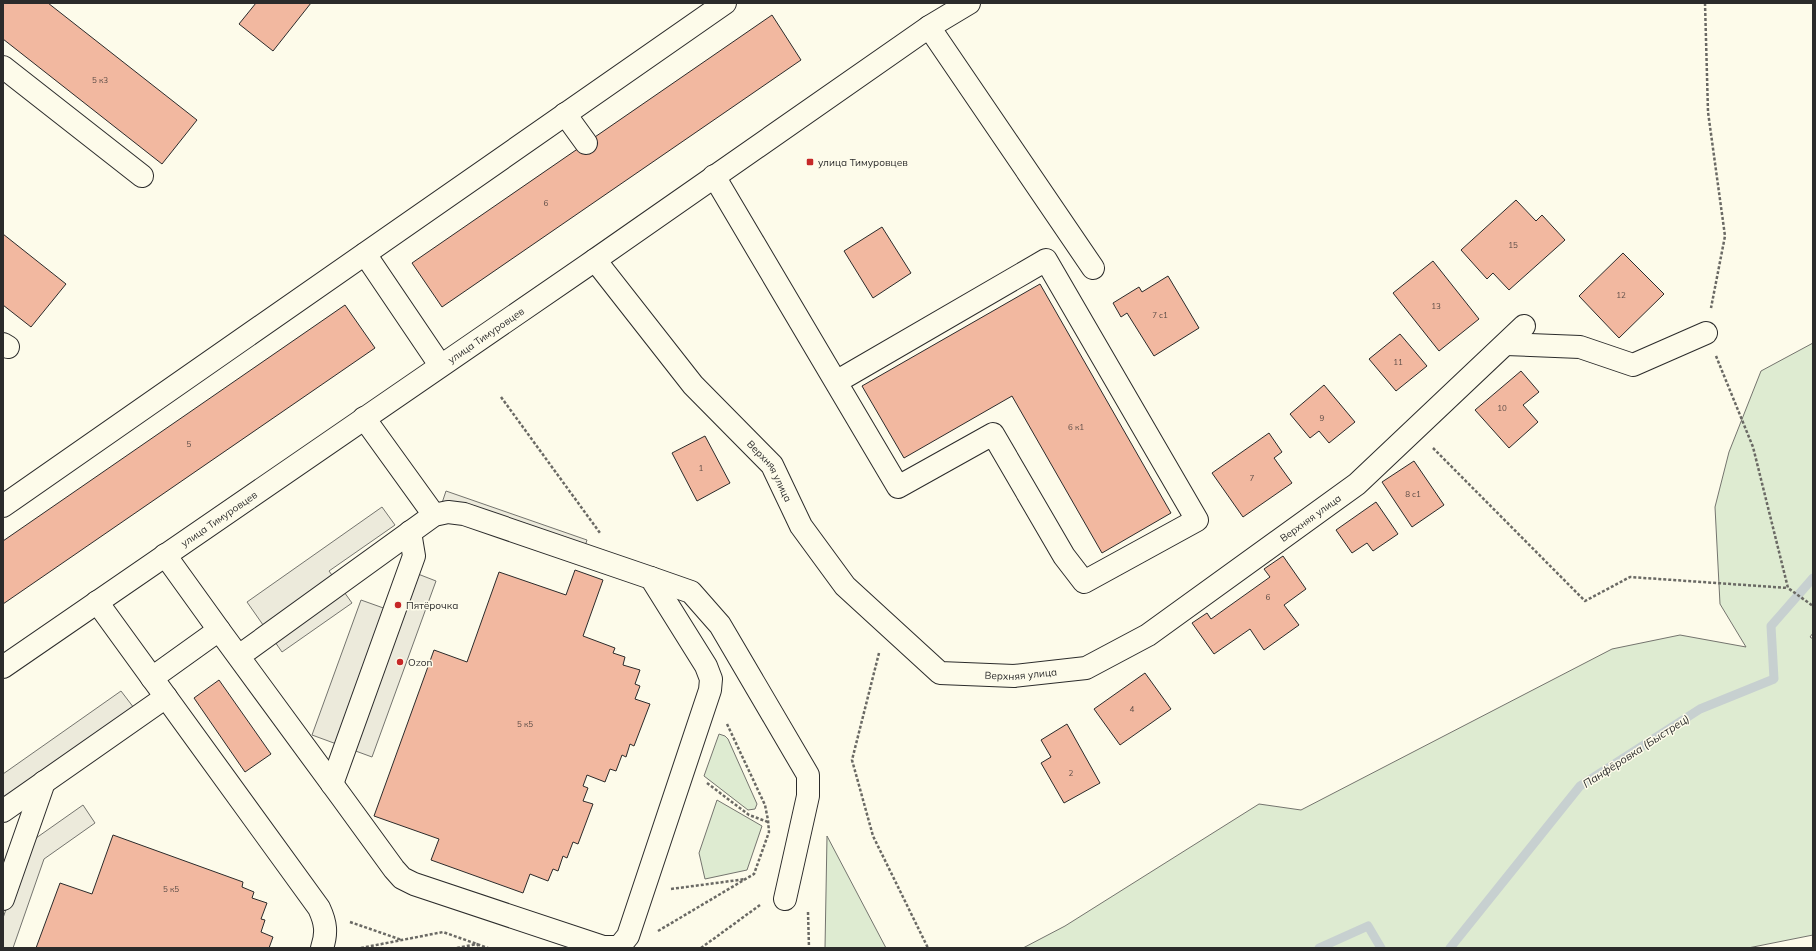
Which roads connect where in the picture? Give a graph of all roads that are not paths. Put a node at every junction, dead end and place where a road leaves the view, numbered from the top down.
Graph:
1 (725, 3) edge
2 (969, 3) edge
3 (930, 27) junction
4 (3, 67) edge
5 (565, 114) junction
6 (586, 143) dead end
7 (142, 176) dead end
8 (714, 176) junction
9 (365, 254) junction
10 (595, 260) junction
11 (1093, 268) dead end
12 (1524, 326) dead end
13 (1706, 333) road end
14 (1506, 344) junction
15 (440, 365) junction
16 (836, 382) junction
17 (364, 418) junction
18 (3, 506) edge
19 (434, 515) junction
20 (410, 532) junction
21 (165, 555) junction
22 (651, 578) junction
23 (97, 602) junction
24 (219, 630) junction
25 (239, 656) junction
26 (3, 667) edge
27 (152, 678) junction
28 (166, 697) junction
29 (44, 782) junction
30 (332, 784) junction
31 (3, 811) edge
32 (3, 899) edge
33 (785, 899) dead end
34 (322, 948) edge

1 - 5 street
2 - 3 street, улица Тимуровцев
3 - 8 street, улица Тимуровцев
3 - 11 street
4 - 7 street
5 - 6 street
5 - 9 street
8 - 10 street, улица Тимуровцев
8 - 16 street
9 - 15 street
9 - 18 street
10 - 14 street, Верхняя улица
10 - 15 street, улица Тимуровцев
12 - 14 street, Верхняя улица
13 - 14 street
15 - 17 street, улица Тимуровцев
16 - 16 street
17 - 19 street
17 - 21 street, улица Тимуровцев
19 - 20 street
19 - 22 street
20 - 25 street
20 - 30 street
21 - 23 street, улица Тимуровцев
21 - 24 street
22 - 30 street
22 - 33 street
23 - 26 street, улица Тимуровцев
23 - 27 street
24 - 25 street
24 - 27 street
25 - 30 street
27 - 28 street
28 - 29 street
28 - 34 street
29 - 31 street
29 - 32 street

